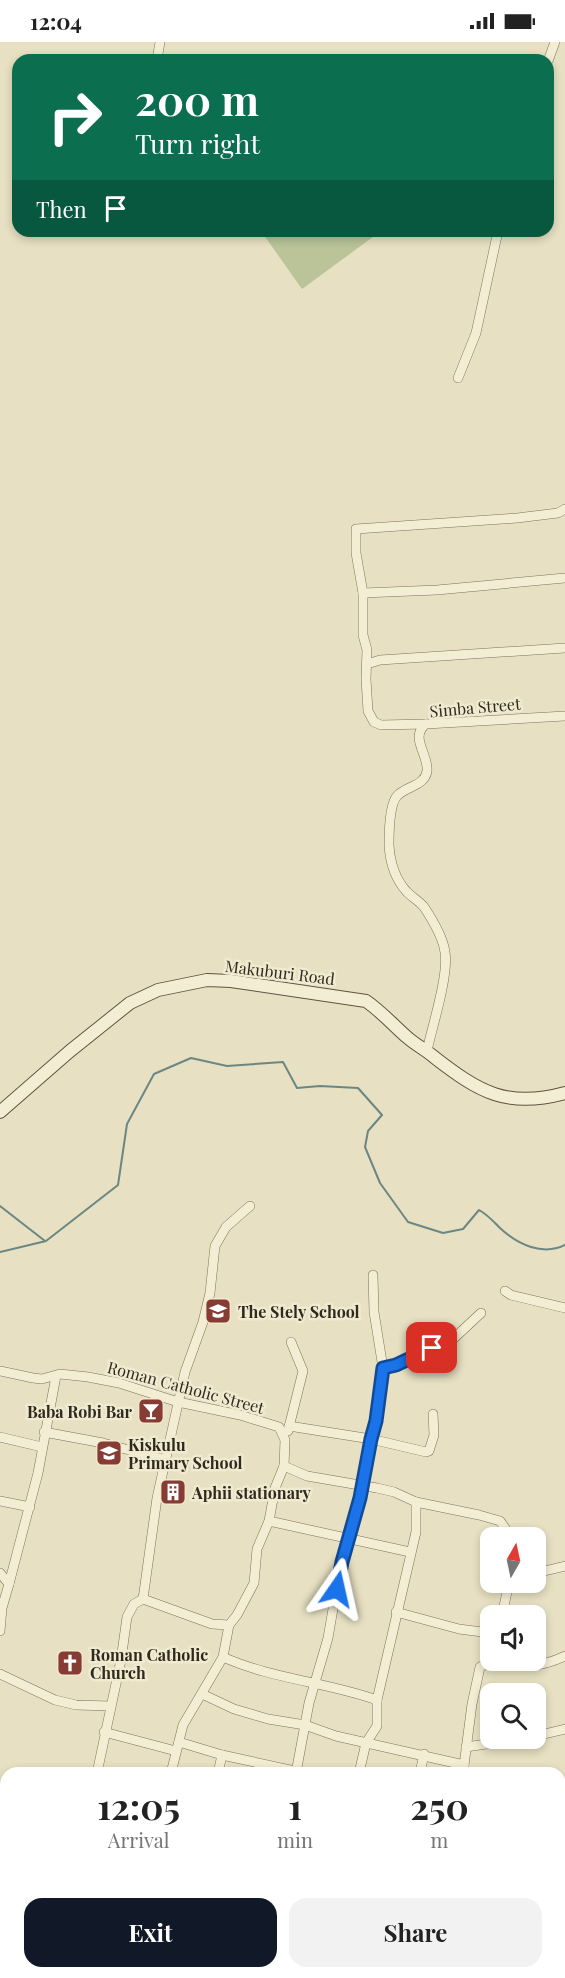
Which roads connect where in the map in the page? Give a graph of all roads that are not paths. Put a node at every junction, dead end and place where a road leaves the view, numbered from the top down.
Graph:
1 (497, 237) edge
2 (458, 378) dead end
3 (565, 510) edge
4 (565, 578) edge
5 (363, 593) junction
6 (565, 648) edge
7 (367, 664) junction
8 (565, 716) edge
9 (426, 724) junction
10 (427, 1051) junction
11 (565, 1094) edge
12 (0, 1112) edge
13 (250, 1206) dead end
14 (373, 1275) dead end
15 (505, 1291) dead end
16 (565, 1308) edge
17 (481, 1313) dead end
18 (291, 1341) dead end
19 (383, 1368) junction
20 (0, 1371) edge
21 (56, 1376) junction
22 (178, 1402) junction
23 (433, 1414) dead end
24 (289, 1426) junction
25 (44, 1432) junction
26 (0, 1437) edge
27 (371, 1439) junction
28 (285, 1440) junction
29 (42, 1447) junction
30 (166, 1460) junction
31 (284, 1466) junction
32 (362, 1487) junction
33 (0, 1501) edge
34 (416, 1502) junction
35 (30, 1507) junction
36 (269, 1521) junction
37 (504, 1527) edge
38 (349, 1538) junction
39 (410, 1552) junction
40 (565, 1566) edge
41 (546, 1571) edge
42 (0, 1573) edge
43 (9, 1584) junction
44 (143, 1599) junction
45 (396, 1612) junction
46 (229, 1625) junction
47 (0, 1631) edge
48 (480, 1632) edge
49 (565, 1656) edge
50 (223, 1657) junction
51 (546, 1663) edge
52 (480, 1668) edge
53 (0, 1674) edge
54 (315, 1683) junction
55 (202, 1694) junction
56 (377, 1700) junction
57 (110, 1706) junction
58 (305, 1725) junction
59 (565, 1730) edge
60 (104, 1732) junction
61 (546, 1734) edge
62 (366, 1743) junction
63 (480, 1745) edge
64 (178, 1747) junction
65 (466, 1747) junction
66 (424, 1754) junction
67 (222, 1755) junction
68 (98, 1767) edge
69 (173, 1767) edge
70 (219, 1767) edge
71 (276, 1767) edge
72 (300, 1767) edge
73 (360, 1767) edge
74 (421, 1767) edge
75 (459, 1767) edge
76 (464, 1767) edge

1 - 2 street
3 - 5 street
4 - 5 street
5 - 7 street
6 - 7 street
7 - 9 street
8 - 9 street, Simba Street
9 - 10 street, Simba Street
10 - 11 street, Makuburi Road
10 - 12 street, Makuburi Road
13 - 22 street
14 - 19 street
15 - 16 street
17 - 19 street
18 - 24 street
19 - 27 street
20 - 21 street, Roman Catholic Street
21 - 22 street, Roman Catholic Street
21 - 25 street
22 - 28 street, Roman Catholic Street
22 - 30 street
23 - 27 street
24 - 27 street
24 - 28 street
25 - 29 street
25 - 30 street
26 - 29 street
27 - 32 street
28 - 31 street
29 - 35 street
30 - 44 street
31 - 32 street
31 - 36 street
32 - 34 street
32 - 38 street
33 - 35 street
34 - 37 street
34 - 39 street
35 - 43 street
36 - 38 street
36 - 46 street
38 - 39 street
38 - 54 street
39 - 45 street
40 - 41 street
42 - 43 street
43 - 47 street
44 - 46 street
44 - 57 street
45 - 48 street
45 - 56 street
46 - 50 street
49 - 51 street
50 - 54 street
50 - 55 street
52 - 65 street
53 - 57 street
54 - 56 street
54 - 58 street
55 - 58 street
55 - 64 street
56 - 62 street
57 - 60 street
58 - 62 street
58 - 72 street
59 - 61 street
60 - 64 street
60 - 68 street
62 - 66 street
62 - 73 street
63 - 65 street
64 - 67 street
64 - 69 street
65 - 76 street
66 - 74 street
66 - 75 street
67 - 70 street
67 - 71 street

